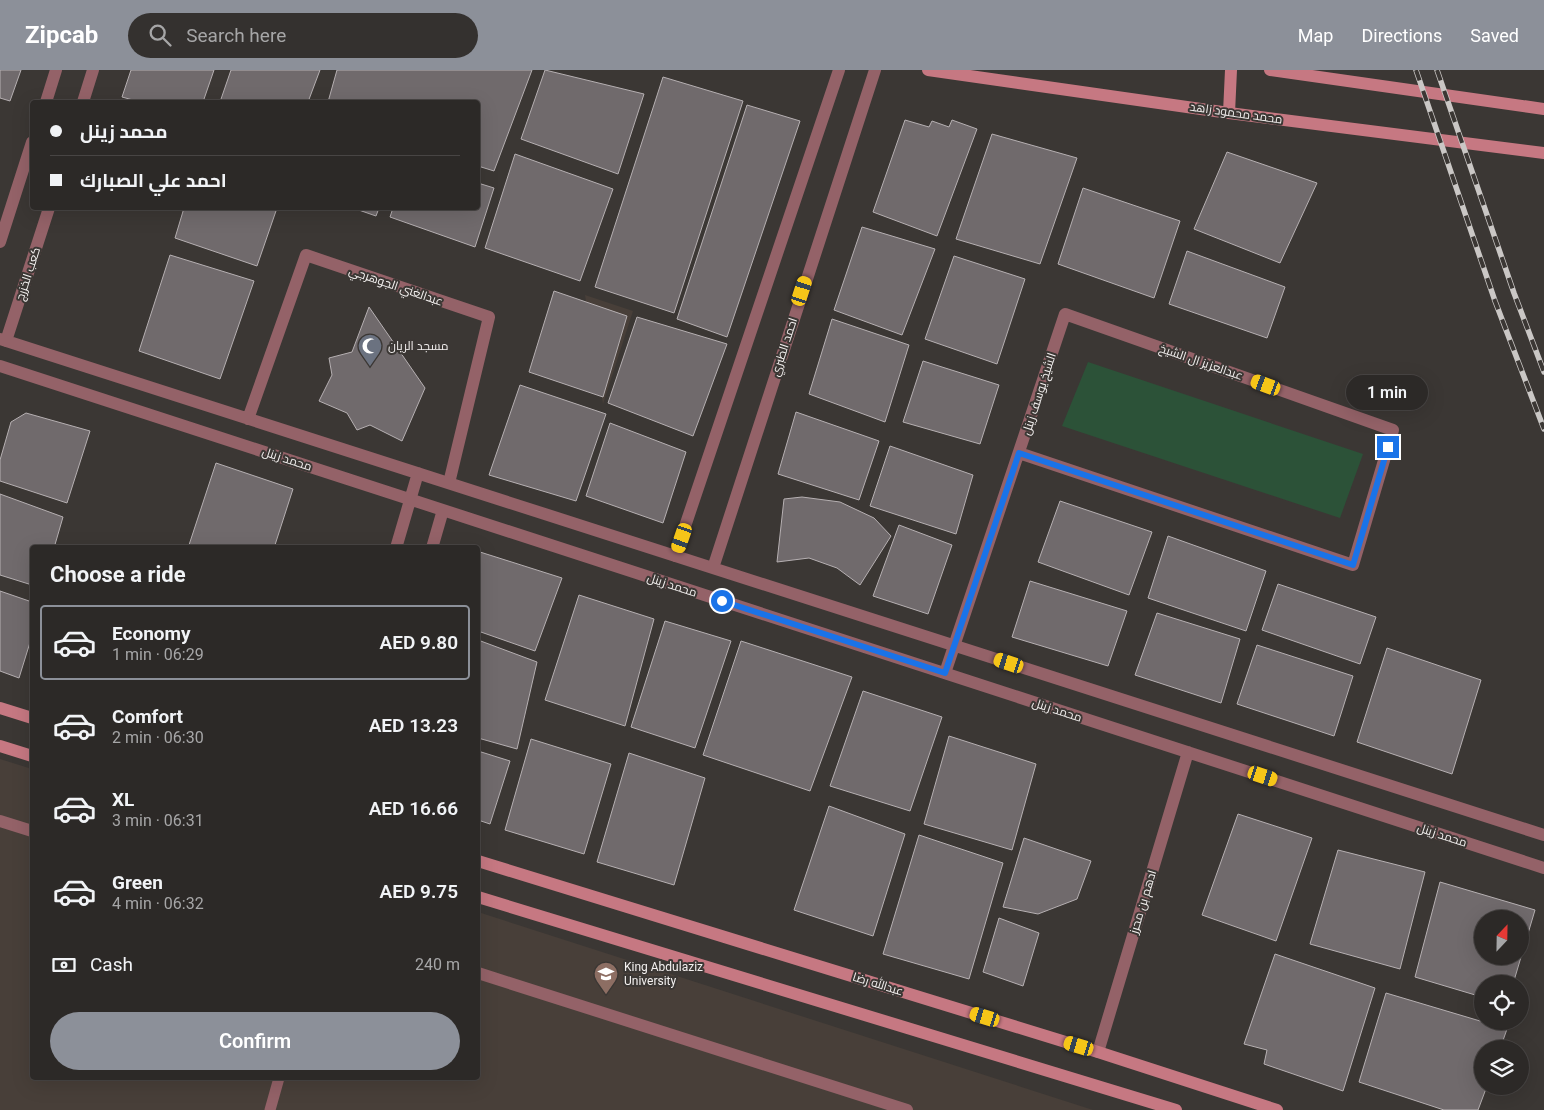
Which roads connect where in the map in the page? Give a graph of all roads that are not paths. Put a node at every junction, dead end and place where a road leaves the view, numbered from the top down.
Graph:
1 (56, 70) edge
2 (93, 70) edge
3 (840, 70) edge
4 (874, 70) edge
5 (928, 70) edge
6 (1231, 70) edge
7 (1270, 70) edge
8 (47, 100) edge
9 (84, 100) edge
10 (1544, 109) edge
11 (1229, 113) junction
12 (30, 148) edge
13 (1544, 153) edge
14 (48, 210) edge
15 (0, 242) edge
16 (1065, 314) joint
17 (3, 340) edge
18 (0, 367) edge
19 (248, 419) junction
20 (1019, 453) junction
21 (418, 473) junction
22 (449, 483) junction
23 (410, 499) junction
24 (443, 510) junction
25 (397, 545) edge
26 (433, 545) edge
27 (675, 556) junction
28 (713, 568) junction
29 (953, 646) junction
30 (945, 673) junction
31 (0, 708) edge
32 (30, 717) edge
33 (0, 746) edge
34 (1188, 752) junction
35 (30, 755) edge
36 (0, 821) edge
37 (30, 830) edge
38 (1544, 835) edge
39 (480, 862) edge
40 (1544, 868) edge
41 (480, 898) edge
42 (480, 974) edge
43 (1098, 1052) junction
44 (278, 1080) edge
45 (270, 1110) edge
46 (907, 1110) edge
47 (1176, 1110) edge
48 (1277, 1110) edge

1 - 8 street
2 - 9 street
3 - 27 street
4 - 28 street, احمد الطبري
5 - 11 street, محمد محمود زاهد
6 - 11 street
7 - 10 street
11 - 13 street, محمد محمود زاهد
12 - 15 street
14 - 17 street, كعب الخزرج
16 - 20 street, الشيخ يوسف زينل
16 - 20 street, عبدالعزيز ال الشيخ
17 - 19 street
18 - 23 street, محمد زينل
19 - 21 street
19 - 22 street, عبدالغني الجوهرجي
20 - 29 street, الشيخ يوسف زينل
21 - 22 street
21 - 23 street
22 - 27 street
23 - 24 street, محمد زينل
23 - 25 street
24 - 26 street
24 - 30 street, محمد زينل
27 - 28 street
28 - 29 street
29 - 30 street, الشيخ يوسف زينل
29 - 38 street
30 - 34 street, محمد زينل
31 - 32 street
33 - 35 street
34 - 40 street, محمد زينل
34 - 43 street, ادهم بن محرز
36 - 37 street
39 - 43 street, عبدالله رضا
41 - 47 street
42 - 46 street
43 - 48 street, عبدالله رضا
44 - 45 lane

